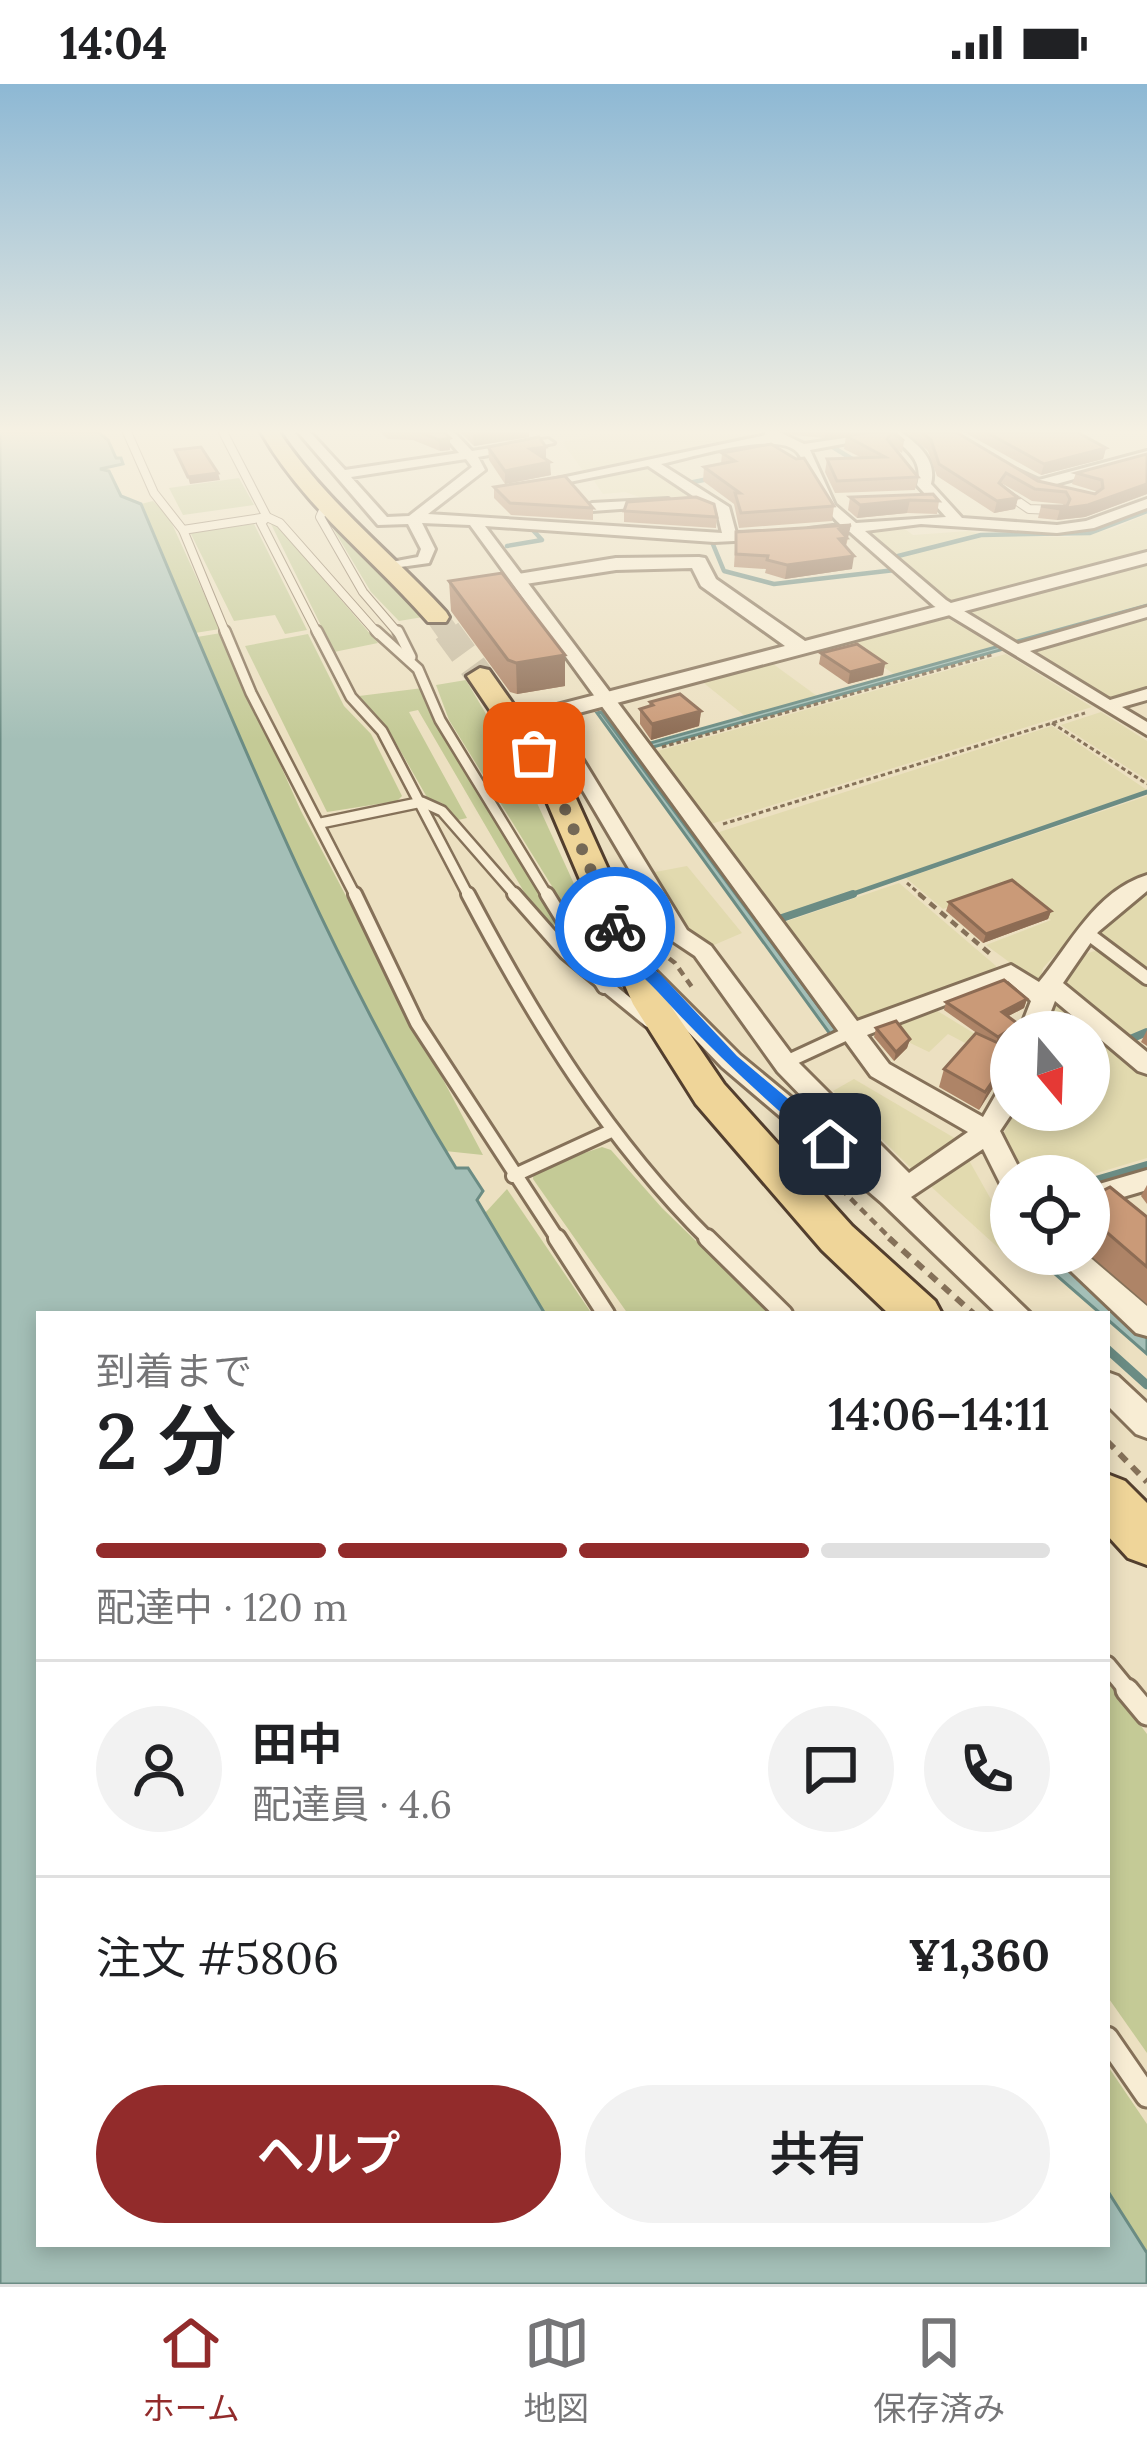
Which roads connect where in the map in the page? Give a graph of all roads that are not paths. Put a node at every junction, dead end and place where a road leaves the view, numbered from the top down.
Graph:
1 (184, 535) edge
2 (267, 535) edge
3 (290, 535) edge
4 (330, 535) edge
5 (357, 535) edge
6 (421, 535) edge
7 (486, 535) edge
8 (688, 535) edge
9 (785, 535) edge
10 (861, 535) edge
11 (730, 537) joint
12 (1147, 557) edge
13 (391, 566) junction
14 (519, 579) junction
15 (949, 609) junction
16 (1147, 613) edge
17 (437, 617) tunnel mouth
18 (1010, 646) junction
19 (802, 648) junction
20 (411, 657) junction
21 (480, 676) tunnel mouth
22 (1147, 694) edge
23 (603, 699) junction
24 (1108, 706) junction
25 (514, 723) junction
26 (1147, 730) edge
27 (571, 755) dead end
28 (422, 802) junction
29 (322, 823) junction
30 (1145, 885) edge
31 (1087, 933) junction
32 (627, 957) junction
33 (1147, 978) edge
34 (604, 987) junction
35 (1046, 991) junction
36 (1039, 1011) edge
37 (851, 1032) junction
38 (675, 1041) junction
39 (784, 1063) junction
40 (1147, 1065) edge
41 (990, 1127) edge
42 (987, 1131) junction
43 (611, 1132) junction
44 (999, 1155) edge
45 (513, 1176) junction
46 (1147, 1180) edge
47 (899, 1191) junction
48 (1110, 1191) edge
49 (1091, 1275) edge
50 (604, 1311) edge
51 (781, 1311) edge
52 (916, 1311) edge
53 (1013, 1311) edge
54 (1147, 1324) edge
55 (1110, 1388) edge
56 (1147, 1424) edge
57 (1110, 1501) edge
58 (1147, 1540) edge
59 (1110, 1669) edge
60 (1147, 1714) edge
61 (1110, 2042) edge
62 (1147, 2096) edge

1 - 29 lane
2 - 28 lane
3 - 20 lane
4 - 20 lane
5 - 13 main road
6 - 13 street
7 - 14 street
8 - 11 street
9 - 11 street
10 - 15 street
12 - 15 street
13 - 17 main road
14 - 19 street
14 - 23 street
15 - 18 street
15 - 19 street
16 - 18 street
18 - 24 street
19 - 23 street
20 - 34 lane
21 - 25 main road
22 - 24 street
23 - 25 street
23 - 37 street
24 - 26 street
25 - 32 main road
27 - 39 street
28 - 29 lane
28 - 34 lane
28 - 43 lane
29 - 45 lane
30 - 31 street
31 - 33 lane
31 - 35 street
32 - 38 main road
32 - 47 street
34 - 38 lane
35 - 36 street
35 - 37 street
35 - 40 street
37 - 39 lane
37 - 42 street
38 - 52 main road
39 - 47 street
41 - 42 street
42 - 44 street
42 - 47 street
43 - 45 lane
43 - 51 lane
45 - 50 lane
46 - 48 street
47 - 53 street
49 - 54 street
55 - 56 street
57 - 58 main road
59 - 60 lane
61 - 62 lane

